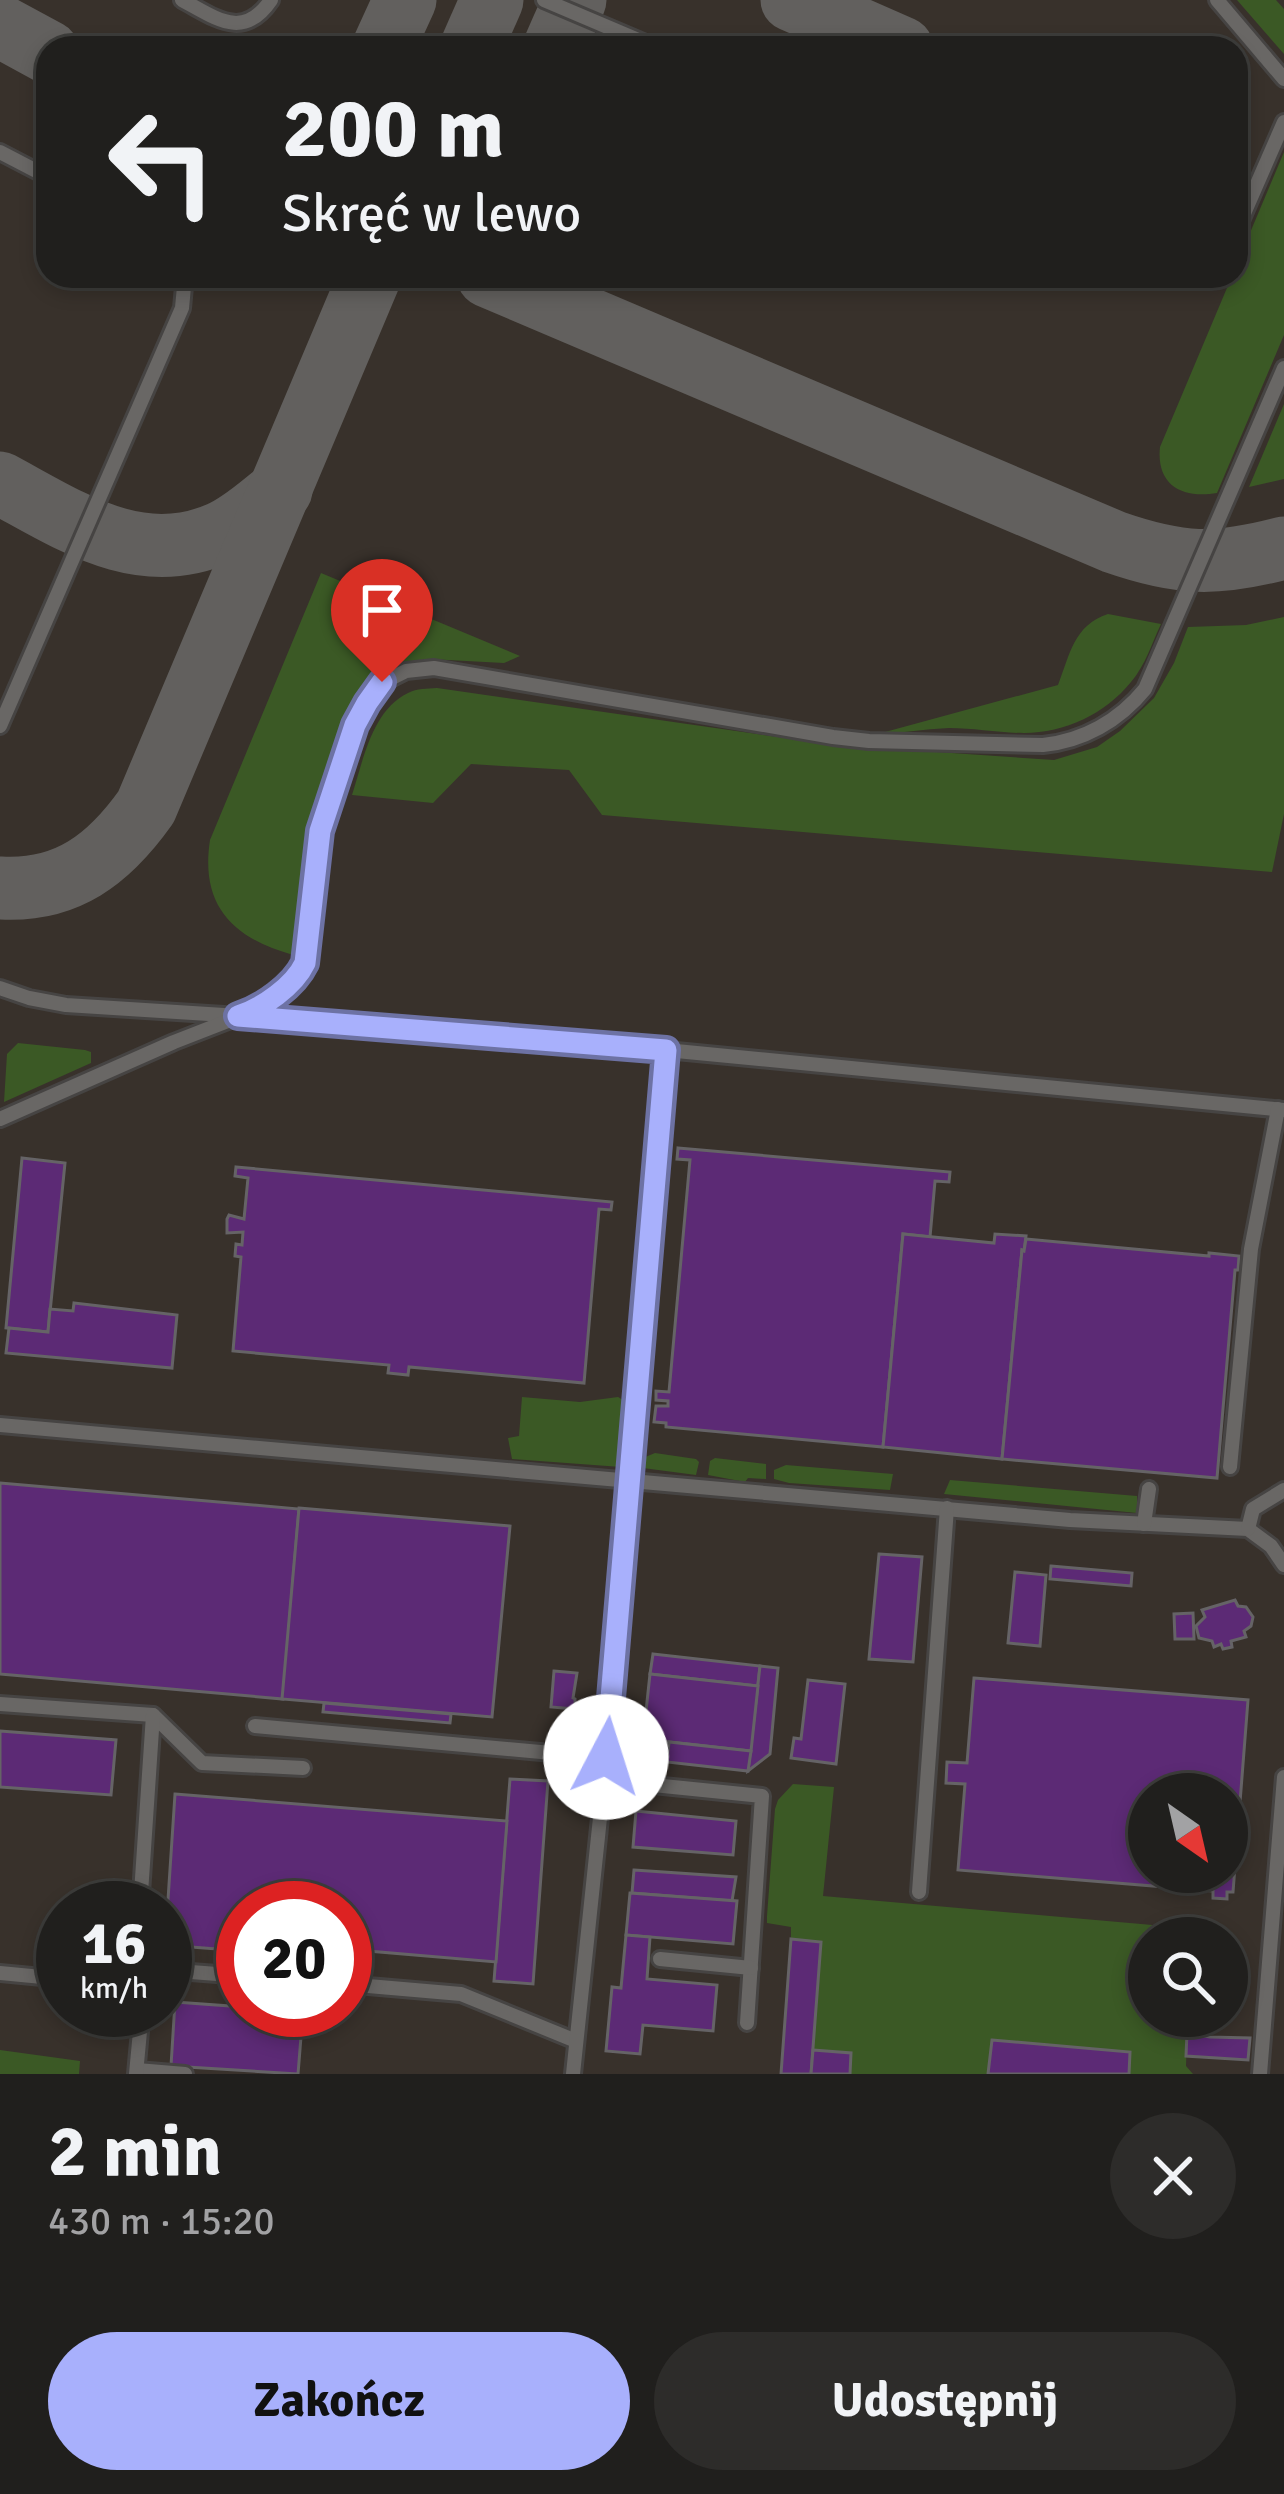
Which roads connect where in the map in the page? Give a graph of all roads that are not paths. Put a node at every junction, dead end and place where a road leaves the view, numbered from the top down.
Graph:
1 (182, 0) edge
2 (271, 0) edge
3 (544, 0) edge
4 (1217, 0) edge
5 (629, 36) edge
6 (1248, 36) edge
7 (1248, 37) edge
8 (1284, 79) edge
9 (1284, 122) edge
10 (0, 152) edge
11 (36, 171) edge
12 (1248, 204) edge
13 (183, 288) edge
14 (1284, 368) edge
15 (0, 726) edge
16 (0, 988) edge
17 (0, 999) edge
18 (238, 1016) junction
19 (666, 1050) junction
20 (1281, 1109) edge
21 (0, 1118) edge
22 (0, 1426) edge
23 (1230, 1467) dead end
24 (630, 1482) junction
25 (1149, 1490) dead end
26 (1284, 1490) edge
27 (947, 1508) junction
28 (1144, 1524) junction
29 (1248, 1528) junction
30 (1284, 1565) edge
31 (0, 1704) edge
32 (153, 1715) junction
33 (255, 1726) dead end
34 (606, 1757) junction
35 (303, 1768) dead end
36 (604, 1780) junction
37 (1284, 1781) edge
38 (142, 1881) edge
39 (919, 1892) dead end
40 (660, 1959) dead end
41 (751, 1968) junction
42 (0, 1973) edge
43 (36, 1976) edge
44 (372, 1986) edge
45 (748, 2023) dead end
46 (139, 2037) edge
47 (576, 2042) junction
48 (136, 2072) edge
49 (184, 2074) edge
50 (573, 2074) edge
51 (1260, 2074) edge

1 - 2 lane
3 - 5 lane
4 - 6 lane
7 - 8 lane
9 - 12 lane
10 - 11 lane
13 - 15 lane
14 - 18 lane
16 - 17 lane
16 - 18 lane
18 - 19 lane
18 - 21 lane
19 - 20 lane
19 - 24 lane
20 - 23 lane
22 - 24 lane
24 - 27 lane
24 - 34 lane
25 - 28 lane
26 - 29 lane
27 - 28 lane
27 - 39 lane
28 - 29 lane
29 - 30 lane
31 - 32 lane
32 - 35 lane
32 - 38 lane
33 - 34 lane
34 - 36 lane
36 - 41 lane
36 - 47 lane
37 - 51 lane
40 - 41 lane
41 - 45 lane
42 - 43 lane
44 - 47 lane
46 - 48 lane
47 - 50 lane
48 - 49 lane

